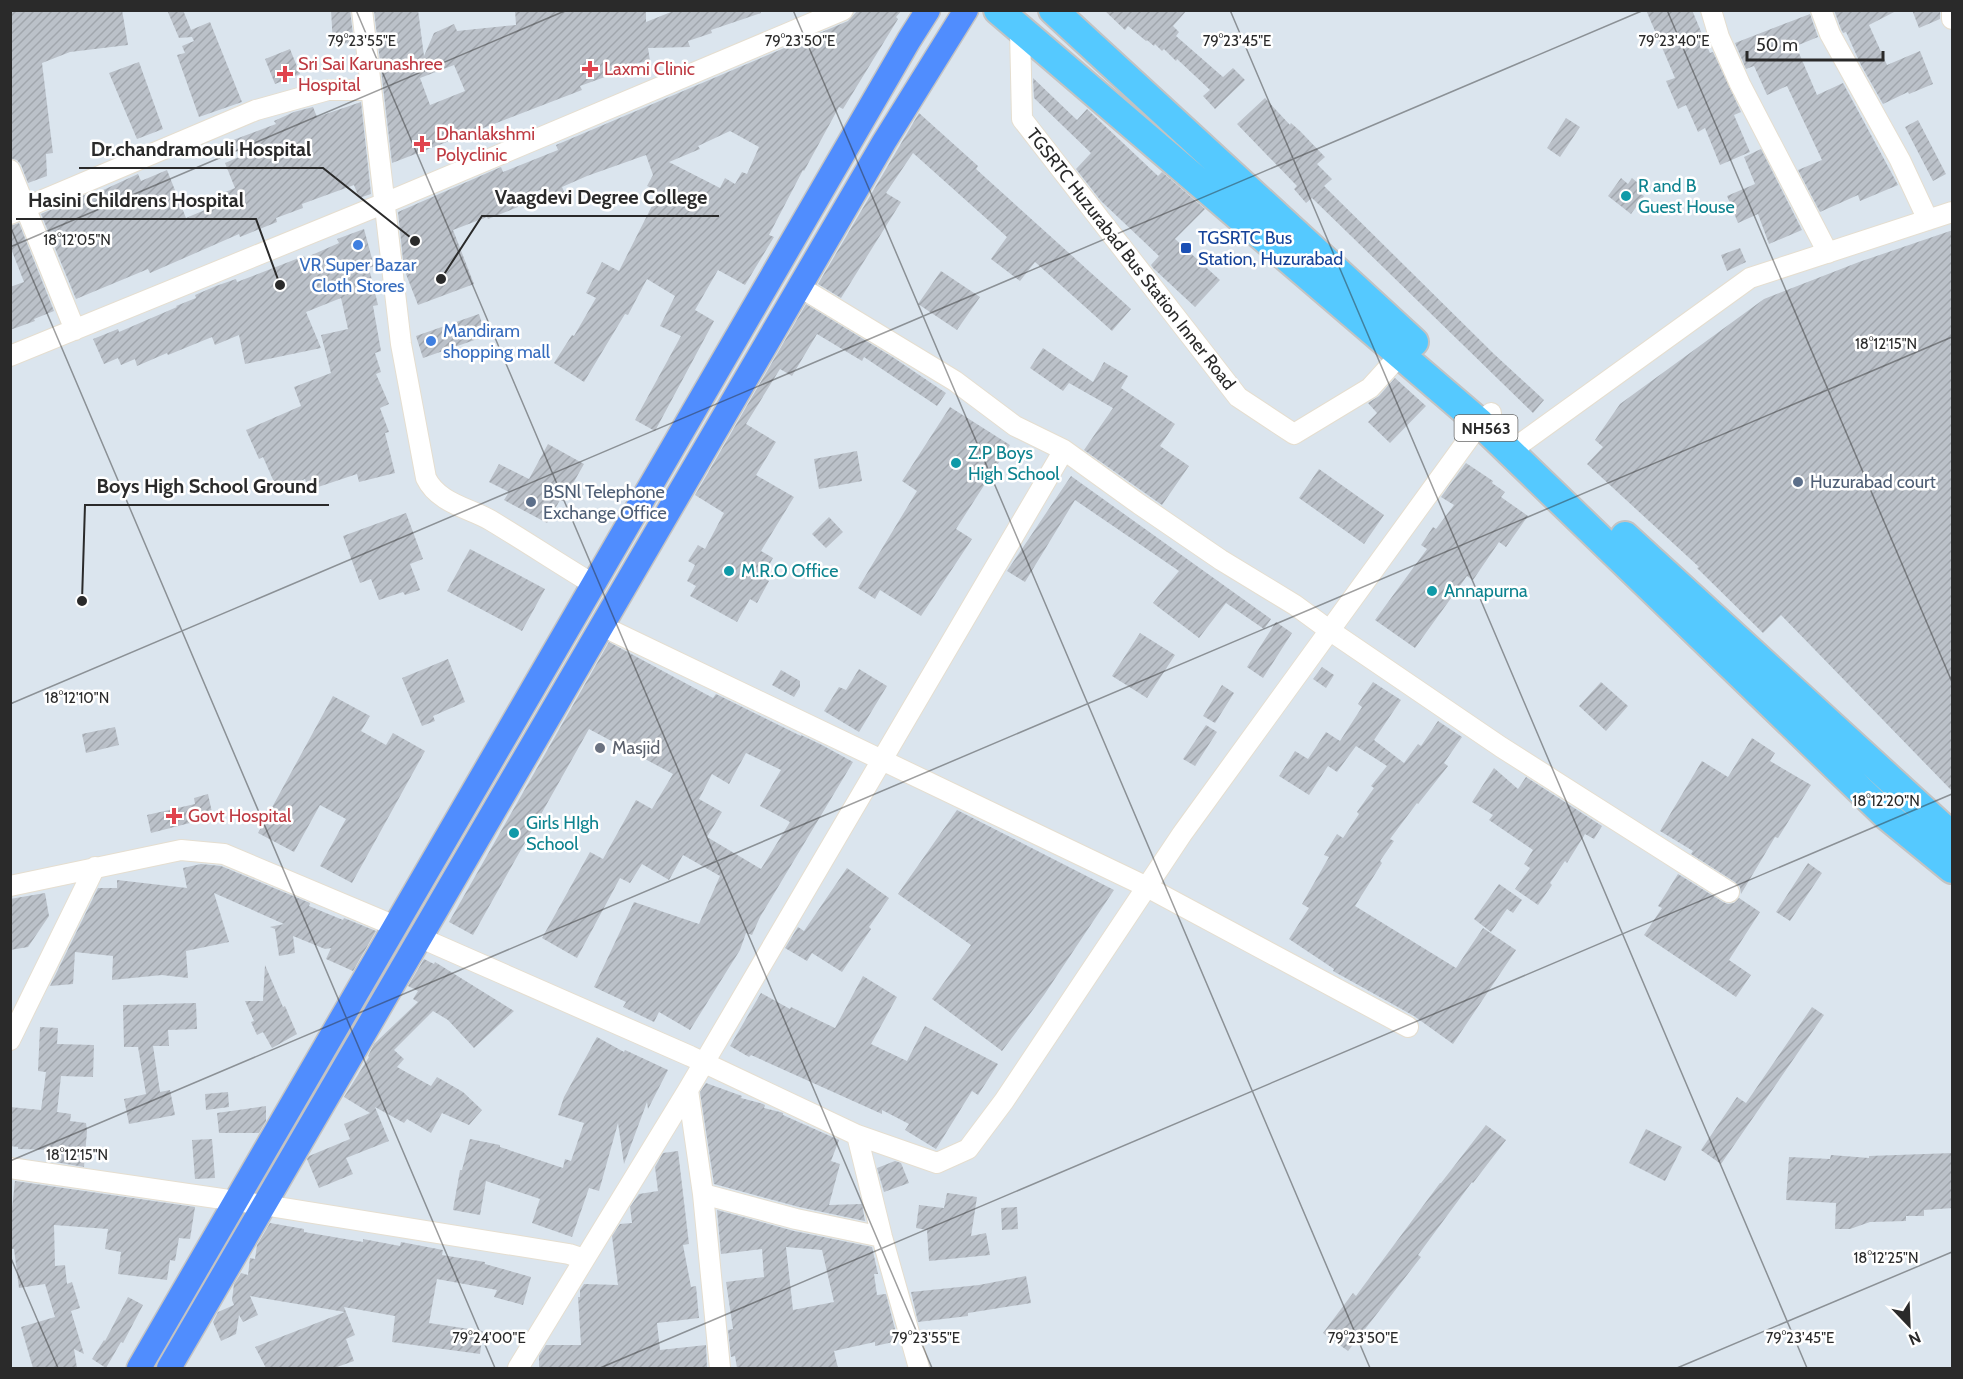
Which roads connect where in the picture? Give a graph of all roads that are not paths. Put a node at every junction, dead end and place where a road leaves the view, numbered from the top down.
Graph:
1 (362, 10) edge
2 (843, 10) edge
3 (928, 10) edge
4 (966, 10) edge
5 (998, 10) edge
6 (1053, 10) edge
7 (1711, 10) edge
8 (1821, 10) edge
9 (1952, 10) edge
10 (1953, 20) edge
11 (1020, 30) junction
12 (371, 90) junction
13 (10, 170) edge
14 (385, 203) junction
15 (18, 211) edge
16 (1953, 212) edge
17 (1928, 220) junction
18 (1828, 253) junction
19 (800, 287) junction
20 (75, 330) junction
21 (1400, 355) junction
22 (10, 356) edge
23 (1486, 418) junction
24 (1518, 448) junction
25 (1064, 450) junction
26 (648, 488) junction
27 (674, 503) junction
28 (593, 584) junction
29 (602, 626) junction
30 (1329, 630) junction
31 (882, 760) junction
32 (1953, 836) edge
33 (436, 854) junction
34 (95, 867) junction
35 (461, 869) junction
36 (1953, 869) edge
37 (10, 886) edge
38 (1147, 887) junction
39 (1729, 892) dead end
40 (395, 926) junction
41 (421, 938) junction
42 (1408, 1028) dead end
43 (10, 1040) edge
44 (703, 1063) junction
45 (688, 1090) junction
46 (857, 1135) junction
47 (10, 1168) edge
48 (703, 1194) junction
49 (234, 1201) junction
50 (264, 1205) junction
51 (882, 1237) junction
52 (584, 1259) junction
53 (139, 1368) edge
54 (169, 1368) edge
55 (518, 1368) edge
56 (720, 1368) edge
57 (919, 1368) edge

1 - 12 street
2 - 14 street
3 - 26 main road
4 - 19 main road
5 - 11 highway, NH563
6 - 23 highway, NH563
7 - 18 street
8 - 17 street
9 - 10 street
11 - 21 highway, NH563
11 - 21 street, TGSRTC Huzurabad Bus Station Inner Road
12 - 14 street
12 - 15 street
13 - 15 street
14 - 20 street
14 - 28 street
15 - 20 street
16 - 17 street
17 - 18 street
18 - 24 street
19 - 25 street
19 - 27 main road
20 - 22 street
21 - 23 highway, NH563
23 - 24 highway, NH563
23 - 30 street
24 - 32 highway, NH563
24 - 36 highway, NH563
25 - 30 street
25 - 31 street
26 - 27 main road
26 - 28 main road
27 - 29 main road
28 - 33 main road
29 - 31 street
29 - 35 main road
30 - 38 street
30 - 39 street
31 - 38 street
31 - 44 street
33 - 35 main road
33 - 40 main road
34 - 37 street
34 - 40 street
34 - 43 street
35 - 41 main road
38 - 42 street
38 - 46 street
40 - 49 main road
41 - 44 street
41 - 50 main road
44 - 45 street
44 - 46 street
45 - 48 street
45 - 52 street
46 - 51 street
47 - 49 street
48 - 51 street
48 - 56 street
49 - 50 street
49 - 53 main road
50 - 52 street
50 - 54 main road
51 - 57 street
52 - 55 street

